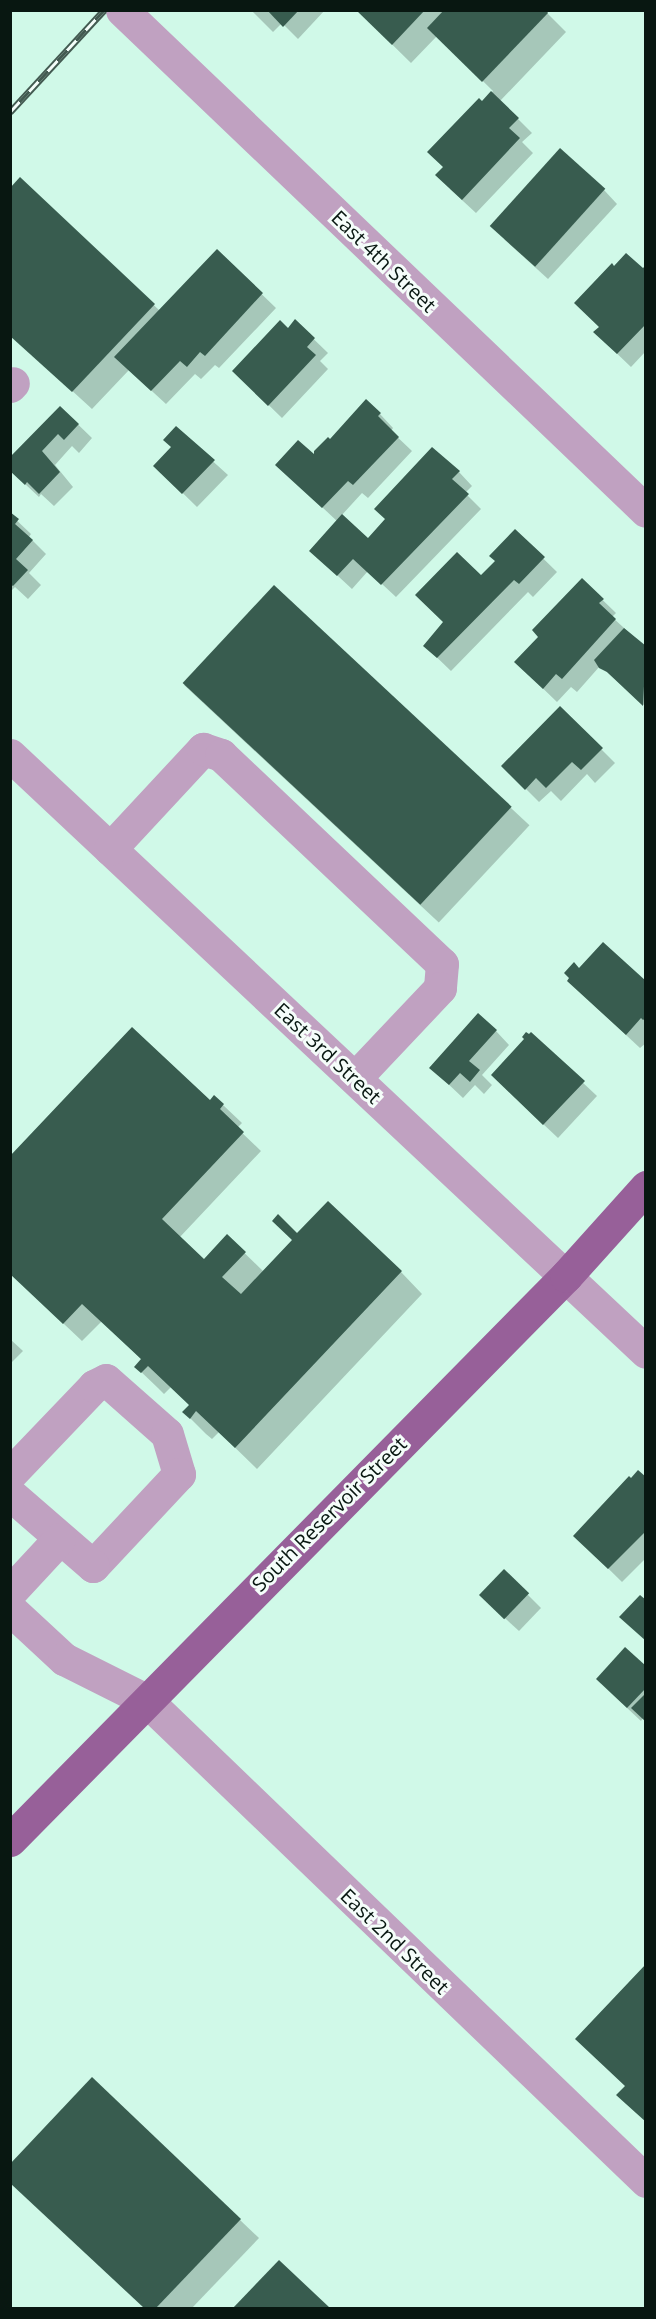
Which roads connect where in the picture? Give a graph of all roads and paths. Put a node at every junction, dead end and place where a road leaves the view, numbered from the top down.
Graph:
1 (122, 10) edge
2 (645, 512) edge
3 (10, 755) edge
4 (110, 849) junction
5 (355, 1078) junction
6 (645, 1187) edge
7 (566, 1276) junction
8 (645, 1352) edge
9 (10, 1474) edge
10 (10, 1494) edge
11 (59, 1539) junction
12 (10, 1592) edge
13 (10, 1609) edge
14 (146, 1700) junction
15 (10, 1840) edge
16 (645, 2181) edge

1 - 2 street, East 4th Street
3 - 4 street, East 3rd Street
4 - 5 street, East 3rd Street
4 - 5 street
5 - 7 street, East 3rd Street
6 - 7 main road, South Reservoir Street
7 - 8 street, East 3rd Street
7 - 14 main road, South Reservoir Street
9 - 11 street
10 - 11 street
11 - 12 street
13 - 14 street, East 2nd Street
14 - 15 main road, South Reservoir Street
14 - 16 street, East 2nd Street

